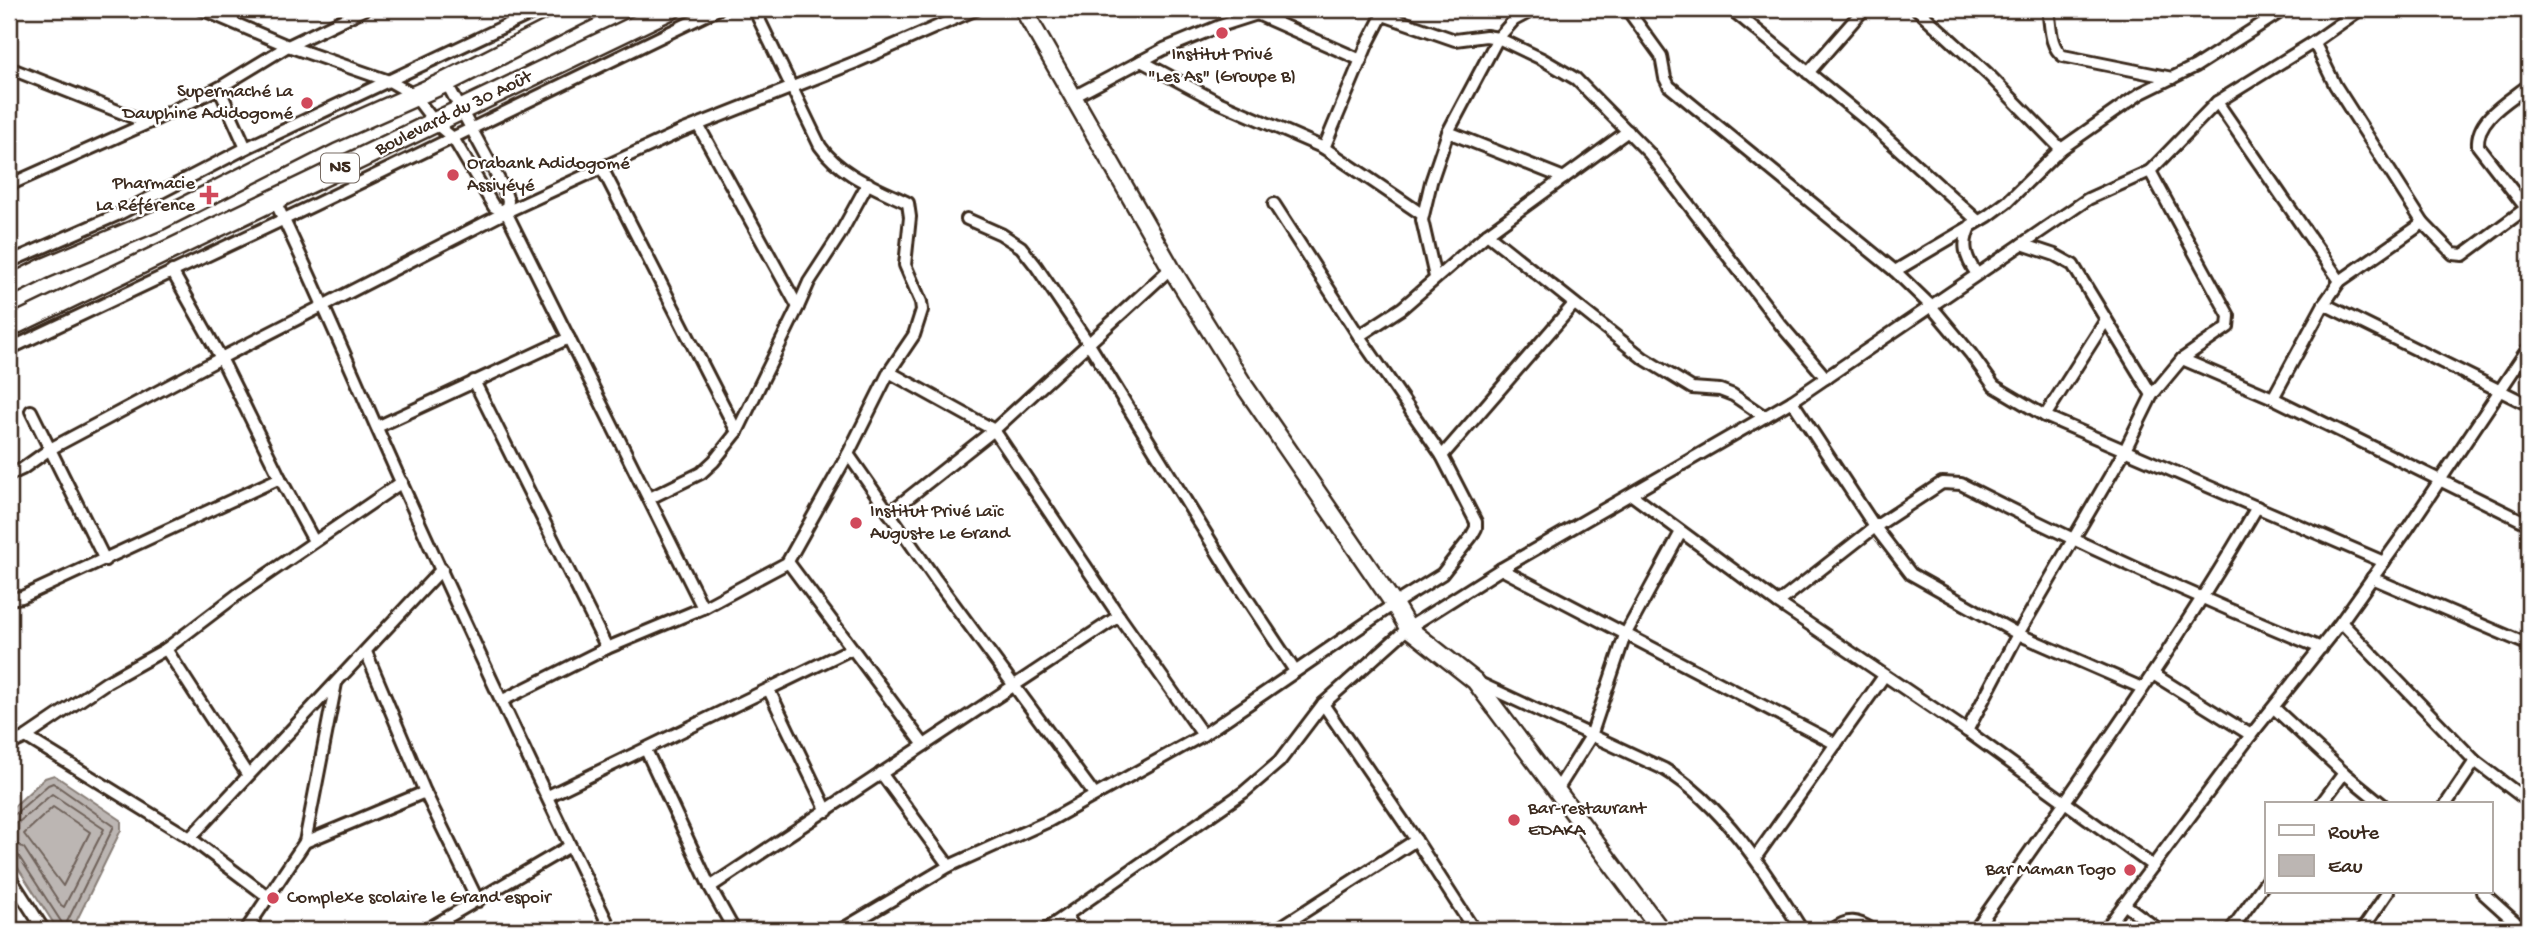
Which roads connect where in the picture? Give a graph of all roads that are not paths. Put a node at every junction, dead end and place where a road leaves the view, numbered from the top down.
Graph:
1 (201, 9) edge
2 (365, 9) edge
3 (541, 9) edge
4 (590, 9) edge
5 (671, 9) edge
6 (718, 9) edge
7 (754, 9) edge
8 (977, 9) edge
9 (1023, 9) edge
10 (1273, 9) edge
11 (1534, 9) edge
12 (1627, 9) edge
13 (1731, 9) edge
14 (1864, 9) edge
15 (1917, 9) edge
16 (2048, 9) edge
17 (2285, 9) edge
18 (2361, 9) edge
19 (1384, 12) edge
20 (1257, 14) junction
21 (1498, 38) junction
22 (2314, 42) junction
23 (288, 46) junction
24 (1361, 60) junction
25 (1141, 61) junction
26 (9, 68) edge
27 (1808, 73) junction
28 (2172, 78) junction
29 (389, 81) junction
30 (446, 82) junction
31 (2529, 85) edge
32 (792, 87) junction
33 (219, 88) junction
34 (414, 95) junction
35 (1075, 96) junction
36 (2217, 102) junction
37 (461, 111) junction
38 (149, 123) junction
39 (436, 124) junction
40 (698, 125) junction
41 (472, 128) junction
42 (1628, 131) junction
43 (1448, 132) junction
44 (453, 138) junction
45 (246, 148) junction
46 (1324, 148) junction
47 (2061, 149) junction
48 (261, 168) junction
49 (602, 168) junction
50 (2150, 171) junction
51 (1564, 178) junction
52 (869, 183) junction
53 (9, 185) edge
54 (274, 199) junction
55 (1274, 204) dead end
56 (2528, 207) edge
57 (506, 212) junction
58 (1423, 215) junction
59 (284, 219) junction
60 (967, 219) dead end
61 (1974, 223) junction
62 (2423, 223) junction
63 (1487, 234) junction
64 (2022, 244) junction
65 (9, 262) edge
66 (1171, 268) junction
67 (172, 271) junction
68 (1895, 271) junction
69 (1977, 274) junction
70 (1435, 276) junction
71 (2340, 281) junction
72 (9, 286) edge
73 (1574, 304) junction
74 (2324, 304) junction
75 (324, 305) junction
76 (1930, 305) junction
77 (798, 307) junction
78 (2106, 320) junction
79 (9, 327) edge
80 (1359, 337) junction
81 (569, 338) junction
82 (1089, 344) junction
83 (2529, 347) edge
84 (9, 349) edge
85 (221, 358) junction
86 (2182, 359) junction
87 (889, 372) junction
88 (1826, 378) junction
89 (474, 381) junction
90 (2499, 390) junction
91 (2152, 395) junction
92 (2273, 398) junction
93 (1792, 401) junction
94 (2529, 405) edge
95 (31, 411) dead end
96 (2045, 416) junction
97 (1765, 417) junction
98 (377, 427) junction
99 (994, 430) junction
100 (737, 432) junction
101 (50, 449) junction
102 (2124, 452) junction
103 (848, 454) junction
104 (1442, 456) junction
105 (9, 475) edge
106 (280, 478) junction
107 (2440, 479) junction
108 (402, 482) junction
109 (1632, 495) junction
110 (650, 498) junction
111 (2256, 507) junction
112 (889, 513) junction
113 (2529, 524) edge
114 (1875, 527) junction
115 (1681, 531) junction
116 (2071, 540) junction
117 (314, 541) junction
118 (105, 560) junction
119 (788, 562) junction
120 (2384, 562) junction
121 (442, 569) junction
122 (1501, 569) junction
123 (2372, 578) junction
124 (9, 599) edge
125 (2202, 599) junction
126 (1778, 603) junction
127 (1394, 604) junction
128 (703, 608) junction
129 (1119, 616) junction
130 (2341, 622) junction
131 (1408, 628) junction
132 (2018, 634) junction
133 (1625, 635) junction
134 (2529, 645) edge
135 (607, 648) junction
136 (2321, 648) junction
137 (166, 649) junction
138 (851, 649) junction
139 (366, 652) junction
140 (1295, 671) junction
141 (2153, 674) junction
142 (1884, 676) junction
143 (336, 681) junction
144 (1475, 681) junction
145 (1014, 686) junction
146 (2142, 688) junction
147 (769, 690) junction
148 (503, 700) junction
149 (1323, 704) junction
150 (2274, 708) junction
151 (1967, 731) junction
152 (1203, 735) junction
153 (1591, 736) junction
154 (2252, 736) junction
155 (26, 737) junction
156 (1836, 744) junction
157 (9, 745) edge
158 (924, 745) junction
159 (646, 750) junction
160 (2475, 761) junction
161 (881, 773) junction
162 (2344, 773) junction
163 (247, 774) junction
164 (1557, 790) junction
165 (425, 792) junction
166 (1094, 794) junction
167 (548, 796) junction
168 (2529, 800) edge
169 (2065, 802) junction
170 (2322, 802) edge
171 (2380, 802) edge
172 (2447, 802) edge
173 (827, 811) junction
174 (190, 838) junction
175 (1416, 840) junction
176 (304, 842) junction
177 (570, 846) junction
178 (1755, 858) junction
179 (949, 866) junction
180 (2152, 866) junction
181 (9, 876) edge
182 (2265, 883) edge
183 (710, 887) junction
184 (2387, 894) edge
185 (2484, 894) edge
186 (267, 896) junction
187 (478, 901) junction
188 (2124, 904) junction
189 (1067, 917) junction
190 (44, 930) edge
191 (246, 930) edge
192 (426, 930) edge
193 (611, 930) edge
194 (734, 930) edge
195 (841, 930) edge
196 (1045, 930) edge
197 (1076, 930) edge
198 (1276, 930) edge
199 (1474, 930) edge
200 (1661, 930) edge
201 (1802, 930) edge
202 (1832, 930) edge
203 (1873, 930) edge
204 (1975, 930) edge
205 (2105, 930) edge
206 (2159, 930) edge
207 (2231, 930) edge
208 (2362, 930) edge
209 (2524, 930) edge

1 - 23 street
2 - 23 street
3 - 29 street
4 - 30 highway, Boulevard du 30 Août / N5
5 - 37 highway, Boulevard du 30 Août / N5
6 - 41 street
7 - 32 street
8 - 32 street
9 - 35 street
10 - 20 street
11 - 21 street
12 - 68 street
13 - 27 street
14 - 27 street
15 - 47 street
16 - 28 street
17 - 28 street
18 - 22 street
19 - 21 street
19 - 24 street
20 - 24 street
20 - 25 street
21 - 42 street
21 - 43 street
22 - 36 street
22 - 62 street
23 - 29 street
23 - 33 street
24 - 46 street
25 - 35 street
25 - 46 street
26 - 38 street
27 - 61 street
28 - 47 street
29 - 34 street
29 - 45 street
30 - 34 highway, Boulevard du 30 Août / N5
30 - 37 street
31 - 56 street
32 - 40 street
32 - 52 street
33 - 38 street
33 - 45 street
34 - 39 street
34 - 48 highway, Boulevard du 30 Août / N5
35 - 66 street
36 - 50 street
36 - 71 street
37 - 39 highway, Boulevard du 30 Août / N5
37 - 41 street
38 - 53 street
39 - 44 street
39 - 54 highway, Boulevard du 30 Août / N5
40 - 49 street
40 - 77 street
41 - 44 street
41 - 57 street
42 - 51 street
42 - 88 street
43 - 51 street
43 - 58 street
44 - 57 street
44 - 59 street
45 - 65 street
46 - 58 street
47 - 61 street
48 - 54 highway
48 - 54 highway
48 - 72 highway, Boulevard du 30 Août / N5
49 - 57 street
49 - 100 street
50 - 64 street
50 - 86 street
51 - 63 street
52 - 77 street
52 - 87 street
54 - 59 street
54 - 79 highway, Boulevard du 30 Août / N5
55 - 80 street
56 - 62 street
57 - 75 street
57 - 81 street
58 - 70 street
59 - 67 street
59 - 75 street
60 - 82 street
61 - 68 street
61 - 69 street
62 - 71 street
63 - 70 street
63 - 73 street
64 - 69 street
64 - 78 street
66 - 82 street
66 - 127 street
67 - 84 street
67 - 85 street
68 - 76 street
69 - 76 street
70 - 80 street
71 - 74 street
73 - 97 street
73 - 104 street
74 - 90 street
74 - 92 street
75 - 85 street
75 - 98 street
76 - 88 street
76 - 96 street
77 - 100 street
78 - 91 street
78 - 96 street
80 - 104 street
81 - 89 street
81 - 110 street
82 - 99 street
82 - 140 street
83 - 90 street
85 - 101 street
85 - 106 street
86 - 91 street
86 - 92 street
87 - 99 street
87 - 103 street
88 - 93 street
89 - 98 street
89 - 135 street
90 - 94 street
90 - 107 street
91 - 102 street
92 - 107 street
93 - 97 street
93 - 114 street
95 - 101 street
96 - 102 street
97 - 109 street
98 - 108 street
99 - 112 street
99 - 129 street
100 - 110 street
101 - 105 street
101 - 118 street
102 - 111 street
102 - 116 street
103 - 112 street
103 - 119 street
104 - 127 street
106 - 117 street
106 - 118 street
107 - 113 street
107 - 120 street
108 - 117 street
108 - 121 street
109 - 115 street
109 - 122 street
110 - 128 street
111 - 120 street
111 - 125 street
112 - 145 street
114 - 116 street
114 - 126 street
114 - 132 street
115 - 126 street
115 - 133 street
116 - 125 street
116 - 132 street
117 - 137 street
118 - 124 street
119 - 128 street
119 - 138 street
120 - 123 street
121 - 139 street
121 - 148 street
122 - 131 street
122 - 133 street
123 - 130 street
123 - 134 street
125 - 136 street
125 - 141 street
126 - 142 street
127 - 131 street
127 - 140 street
128 - 135 street
129 - 145 street
129 - 152 street
130 - 136 street
130 - 160 street
131 - 144 street
131 - 149 street
132 - 146 street
132 - 151 street
133 - 153 street
133 - 156 street
135 - 148 street
136 - 150 street
137 - 155 street
137 - 163 street
138 - 147 street
138 - 158 street
139 - 143 street
139 - 165 street
140 - 152 street
141 - 146 street
141 - 154 street
142 - 151 street
142 - 156 street
143 - 163 street
143 - 176 street
144 - 153 street
144 - 164 street
145 - 158 street
145 - 166 street
146 - 169 street
147 - 159 street
147 - 173 street
148 - 167 street
149 - 175 street
149 - 189 street
150 - 154 street
150 - 162 street
151 - 169 street
152 - 166 street
153 - 164 street
153 - 178 street
154 - 180 street
155 - 157 street
155 - 174 street
156 - 178 street
158 - 161 street
159 - 167 street
159 - 183 street
160 - 168 street
160 - 172 street
161 - 173 street
161 - 179 street
162 - 170 street
162 - 171 street
163 - 174 street
164 - 200 street
165 - 176 street
165 - 187 street
166 - 179 street
167 - 177 street
169 - 180 street
169 - 204 street
173 - 183 street
174 - 186 street
175 - 198 street
175 - 199 street
176 - 186 street
177 - 187 street
177 - 193 street
178 - 201 street
179 - 195 street
180 - 188 street
181 - 190 street
182 - 207 street
183 - 194 street
184 - 208 street
185 - 209 street
186 - 191 street
187 - 192 street
188 - 205 street
188 - 206 street
189 - 196 street
189 - 197 street
202 - 203 street

